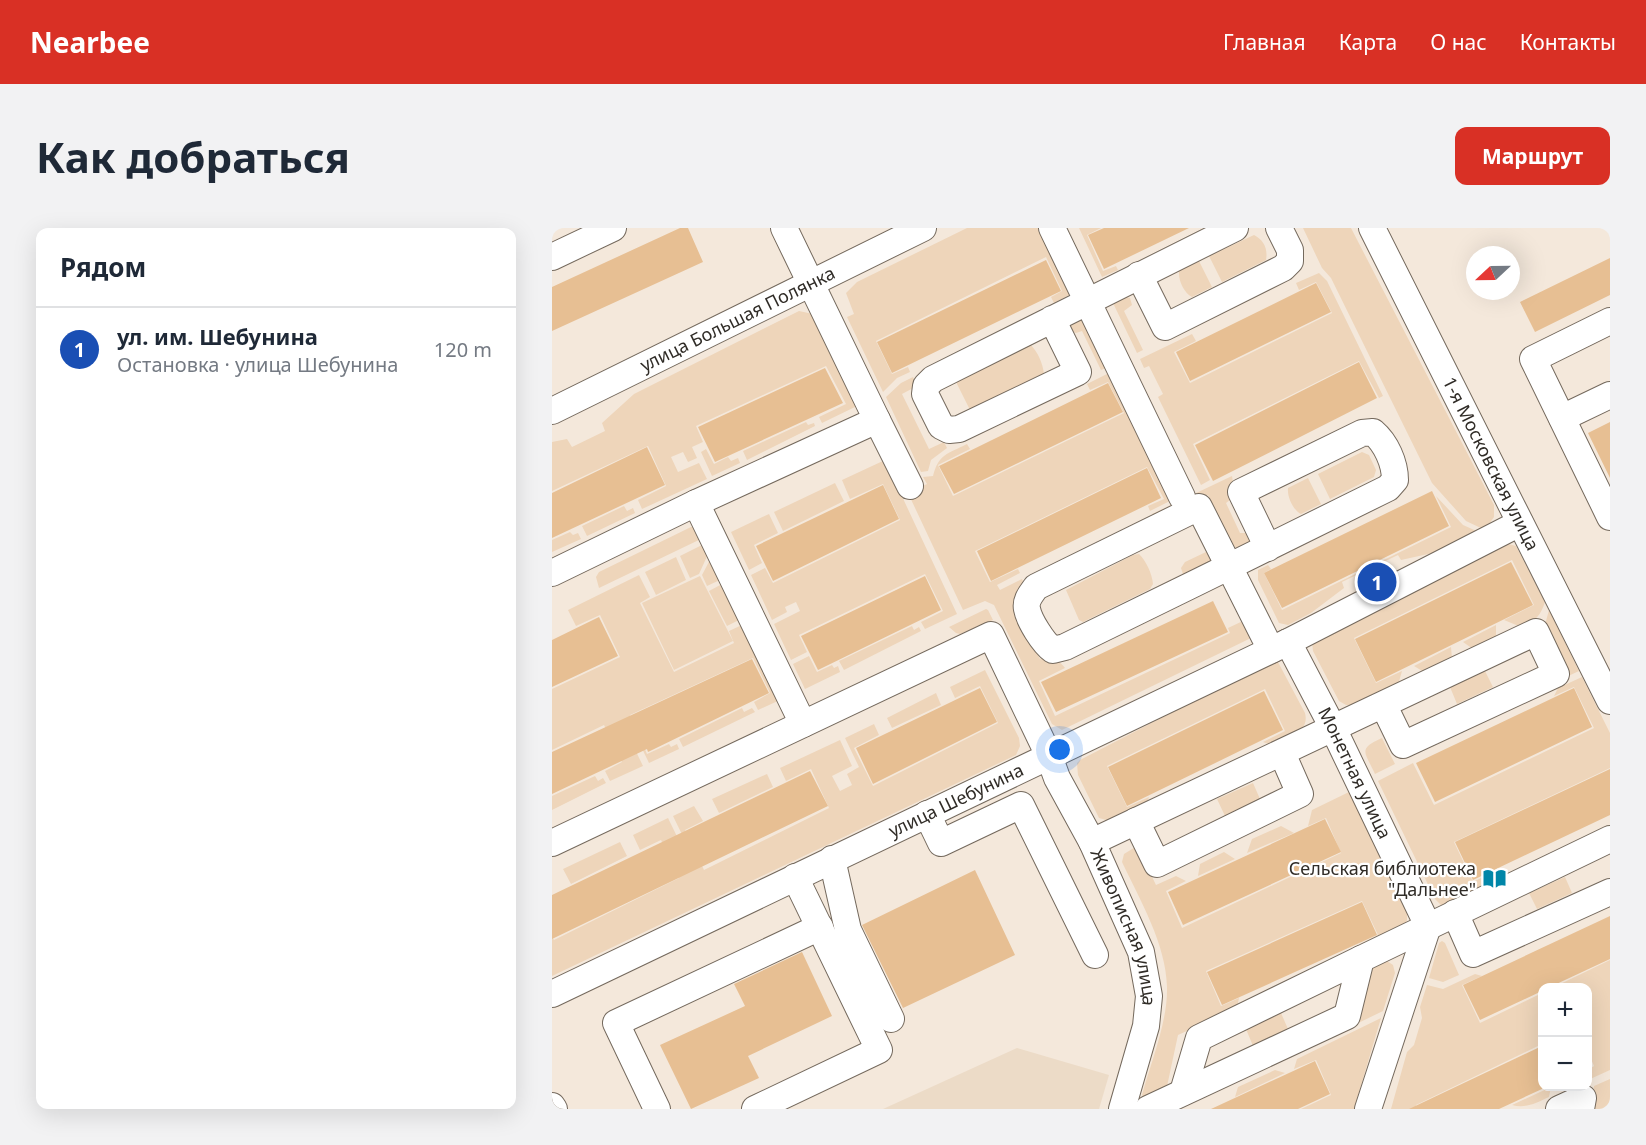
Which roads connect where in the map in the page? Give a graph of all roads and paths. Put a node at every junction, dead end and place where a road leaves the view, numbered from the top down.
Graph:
1 (613, 228) edge
2 (784, 228) edge
3 (923, 228) edge
4 (1052, 228) edge
5 (1234, 228) edge
6 (1279, 228) edge
7 (1372, 228) edge
8 (552, 256) edge
9 (1139, 275) junction
10 (811, 283) junction
11 (1086, 302) junction
12 (1052, 319) junction
13 (1610, 321) edge
14 (1610, 395) edge
15 (552, 411) edge
16 (1562, 418) junction
17 (877, 420) junction
18 (910, 486) dead end
19 (1182, 497) dead end
20 (696, 503) junction
21 (1610, 517) edge
22 (1520, 523) junction
23 (1268, 548) junction
24 (1228, 567) junction
25 (552, 573) edge
26 (1279, 646) junction
27 (1610, 701) edge
28 (1384, 706) dead end
29 (803, 724) junction
30 (1333, 728) junction
31 (1282, 753) junction
32 (1048, 756) junction
33 (927, 814) junction
34 (1136, 821) junction
35 (1610, 839) edge
36 (1092, 842) junction
37 (552, 843) edge
38 (832, 859) junction
39 (795, 877) junction
40 (1610, 892) edge
41 (1455, 913) junction
42 (1428, 926) junction
43 (820, 927) junction
44 (1095, 955) dead end
45 (1360, 959) junction
46 (552, 994) edge
47 (891, 1019) dead end
48 (1183, 1092) junction
49 (657, 1109) edge
50 (755, 1109) edge
51 (1122, 1109) edge
52 (1148, 1109) edge
53 (1368, 1109) edge
54 (1559, 1109) edge
55 (1581, 1109) edge

1 - 8 street
2 - 10 street
3 - 10 street, улица Большая Полянка
4 - 11 street
5 - 9 street
6 - 9 street
7 - 22 street, 1-я Московская улица
9 - 11 street
10 - 15 street, улица Большая Полянка
10 - 17 street
11 - 12 street
11 - 19 street
12 - 12 street
13 - 16 street
14 - 16 street
16 - 21 street
17 - 18 street
17 - 20 street
20 - 25 street
20 - 29 street
22 - 26 street, улица Шебунина
22 - 27 street, 1-я Московская улица
23 - 23 street
23 - 24 street
24 - 24 street
24 - 26 street, Монетная улица
26 - 30 street, Монетная улица
26 - 32 street, улица Шебунина
28 - 30 street
29 - 32 street, Живописная улица
29 - 37 street
30 - 31 street
30 - 42 street, Монетная улица
31 - 34 street
31 - 34 street
32 - 33 street, улица Шебунина
32 - 36 street, Живописная улица
33 - 38 street, улица Шебунина
33 - 44 street
34 - 36 street
35 - 41 street
36 - 51 street, Живописная улица
38 - 39 street, улица Шебунина
38 - 47 street
39 - 43 street
39 - 46 street, улица Шебунина
40 - 41 street
41 - 42 street
42 - 45 street
42 - 53 street
43 - 49 street
43 - 50 street
45 - 48 street
45 - 48 street
48 - 52 street
54 - 55 street

